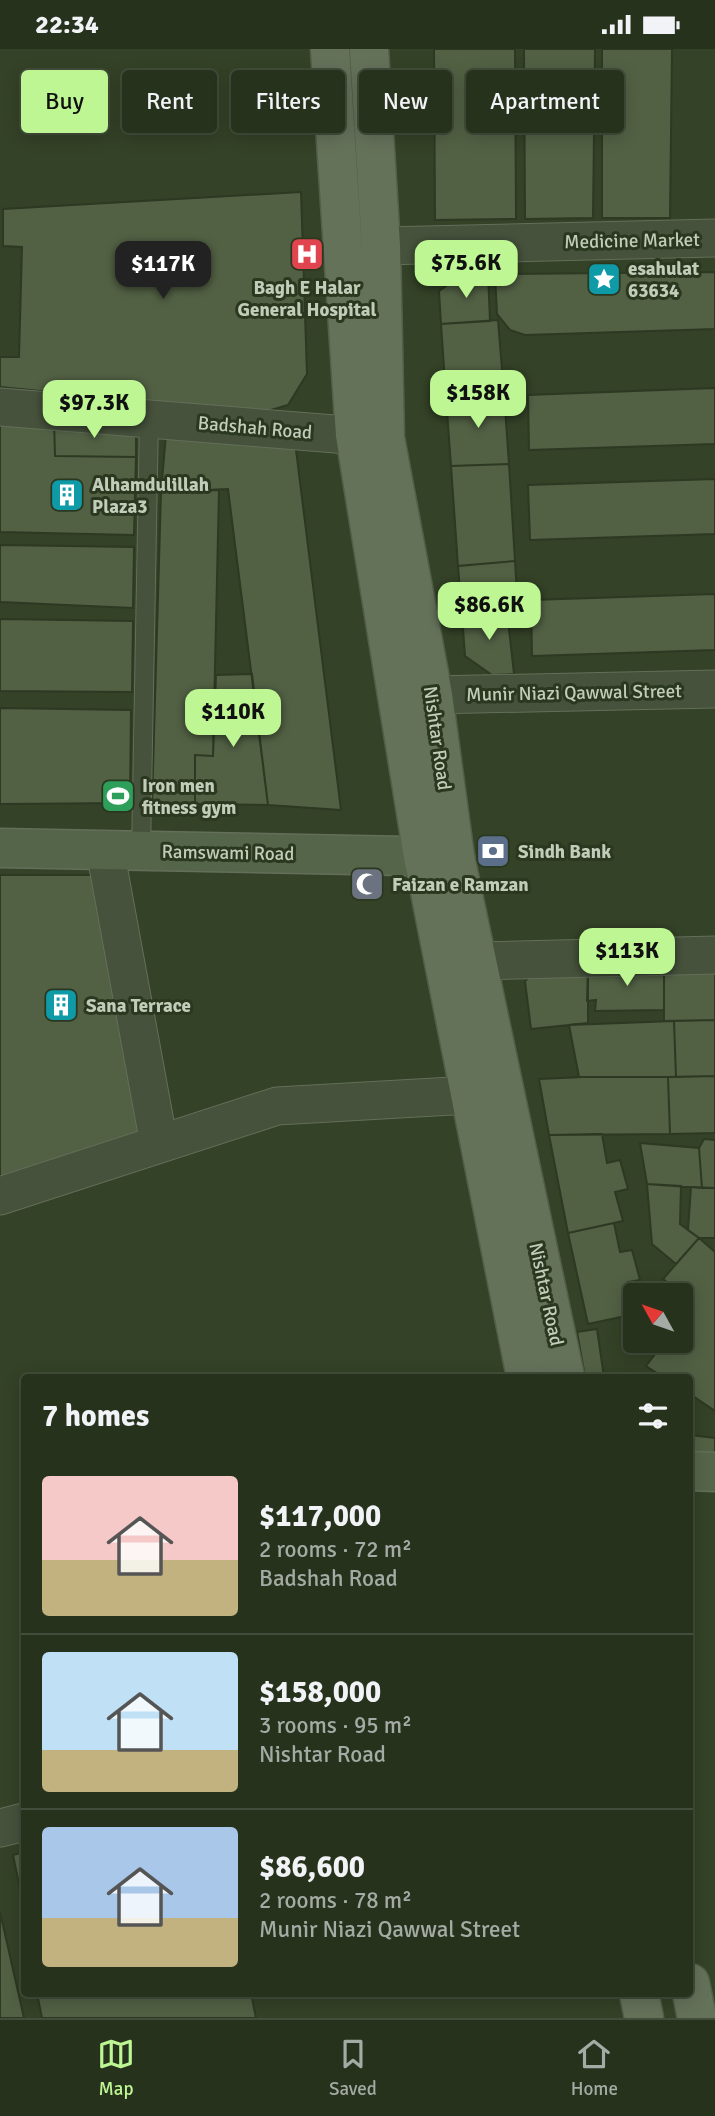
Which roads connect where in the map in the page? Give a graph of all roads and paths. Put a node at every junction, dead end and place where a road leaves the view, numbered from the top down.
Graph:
1 (330, 49) edge
2 (369, 49) edge
3 (715, 238) edge
4 (381, 246) junction
5 (0, 407) edge
6 (149, 419) junction
7 (370, 437) junction
8 (715, 689) edge
9 (433, 695) junction
10 (0, 848) edge
11 (123, 850) junction
12 (439, 856) junction
13 (715, 955) edge
14 (477, 961) junction
15 (470, 1095) junction
16 (159, 1144) junction
17 (0, 1196) edge
18 (525, 1374) edge
19 (564, 1374) edge
20 (693, 1471) edge
21 (715, 1472) edge
22 (21, 1823) edge
23 (0, 1828) edge
24 (640, 1997) edge
25 (643, 2018) edge

1 - 7 main road, Nishtar Road
2 - 4 main road, Nishtar Road
3 - 4 street, Medicine Market
4 - 7 main road, Nishtar Road
5 - 6 street, Badshah Road
6 - 7 street, Badshah Road
6 - 11 lane
7 - 9 main road, Nishtar Road
7 - 12 main road, Nishtar Road
8 - 9 street, Munir Niazi Qawwal Street
9 - 12 main road, Nishtar Road
10 - 11 main road, Ramswami Road
11 - 12 main road, Ramswami Road
11 - 16 street
12 - 14 main road, Nishtar Road
12 - 15 main road, Nishtar Road
13 - 14 street
14 - 19 main road, Nishtar Road
15 - 16 street
15 - 18 main road, Nishtar Road
16 - 17 street
20 - 21 main road
22 - 23 street
24 - 25 main road

